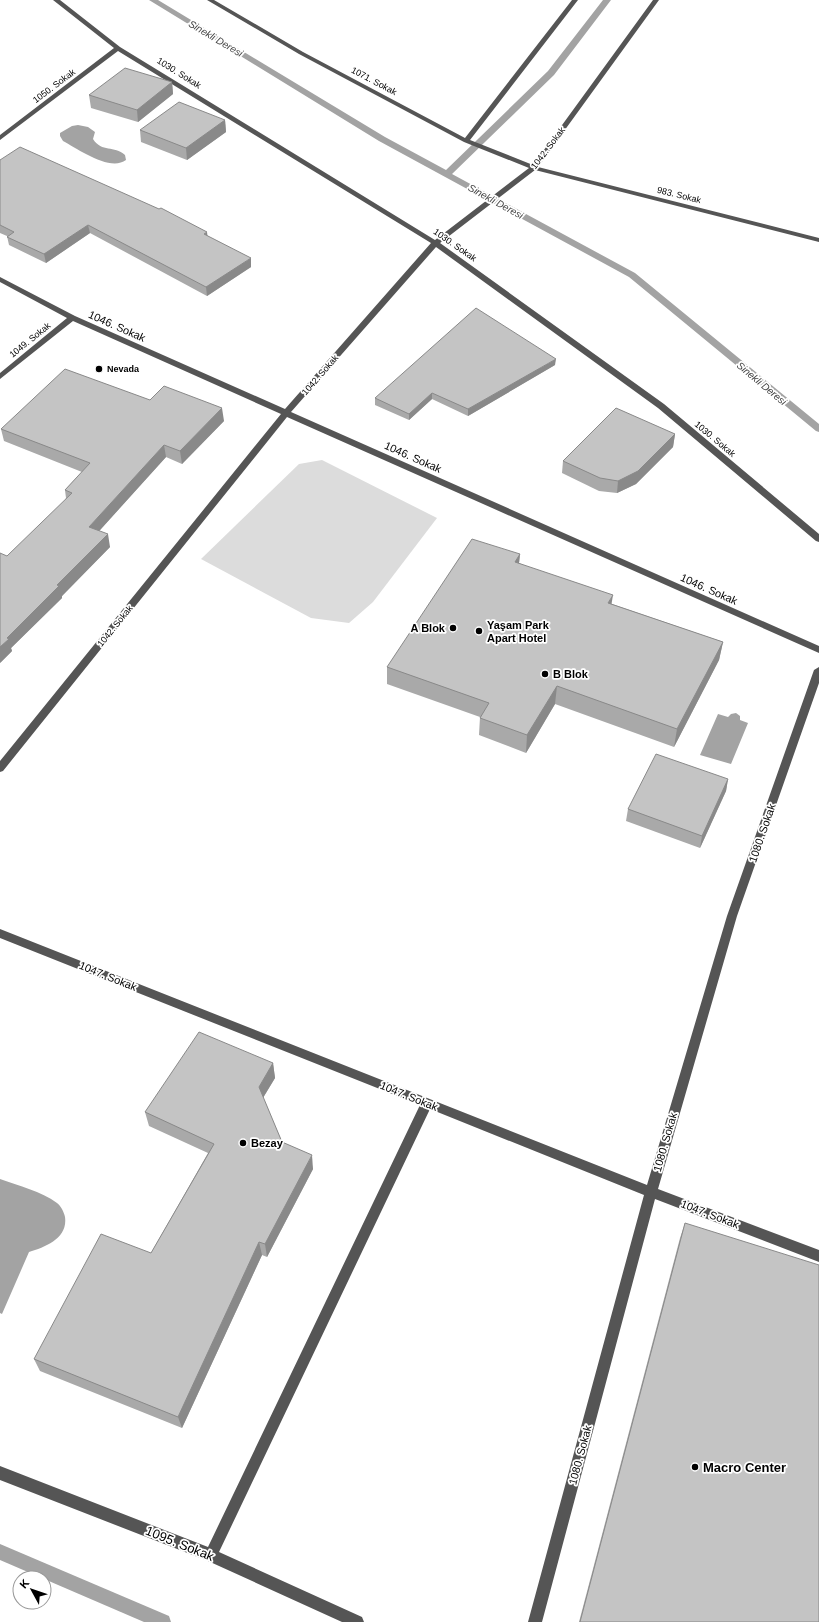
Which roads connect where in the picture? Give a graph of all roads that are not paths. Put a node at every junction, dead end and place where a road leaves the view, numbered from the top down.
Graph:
1 (56, 0) edge
2 (210, 0) edge
3 (575, 0) edge
4 (656, 0) edge
5 (118, 48) junction
6 (0, 138) edge
7 (466, 140) junction
8 (534, 168) junction
9 (819, 240) edge
10 (435, 243) junction
11 (0, 279) edge
12 (72, 318) junction
13 (0, 377) edge
14 (286, 413) junction
15 (819, 539) edge
16 (819, 650) edge
17 (819, 670) edge
18 (2, 762) edge
19 (0, 933) edge
20 (427, 1103) junction
21 (651, 1192) junction
22 (819, 1256) edge
23 (0, 1473) edge
24 (210, 1555) junction
25 (357, 1622) edge
26 (535, 1622) edge

1 - 5 street, 1030. Sokak
2 - 7 street, 1071. Sokak
3 - 7 street
4 - 8 street, 1042. Sokak
5 - 6 street, 1050. Sokak
5 - 10 street, 1030. Sokak
7 - 8 street, 1071. Sokak
8 - 9 street, 983. Sokak
8 - 10 street, 1042. Sokak
10 - 14 street, 1042. Sokak
10 - 15 street, 1030. Sokak
11 - 12 street, 1046. Sokak
12 - 13 street, 1049. Sokak
12 - 14 street, 1046. Sokak
14 - 16 street, 1046. Sokak
14 - 18 street, 1042. Sokak
17 - 21 street, 1080. Sokak
19 - 20 street, 1047. Sokak
20 - 21 street, 1047. Sokak
20 - 24 street
21 - 22 street, 1047. Sokak
21 - 26 street, 1080. Sokak
23 - 24 street, 1095. Sokak
24 - 25 street, 1095. Sokak

